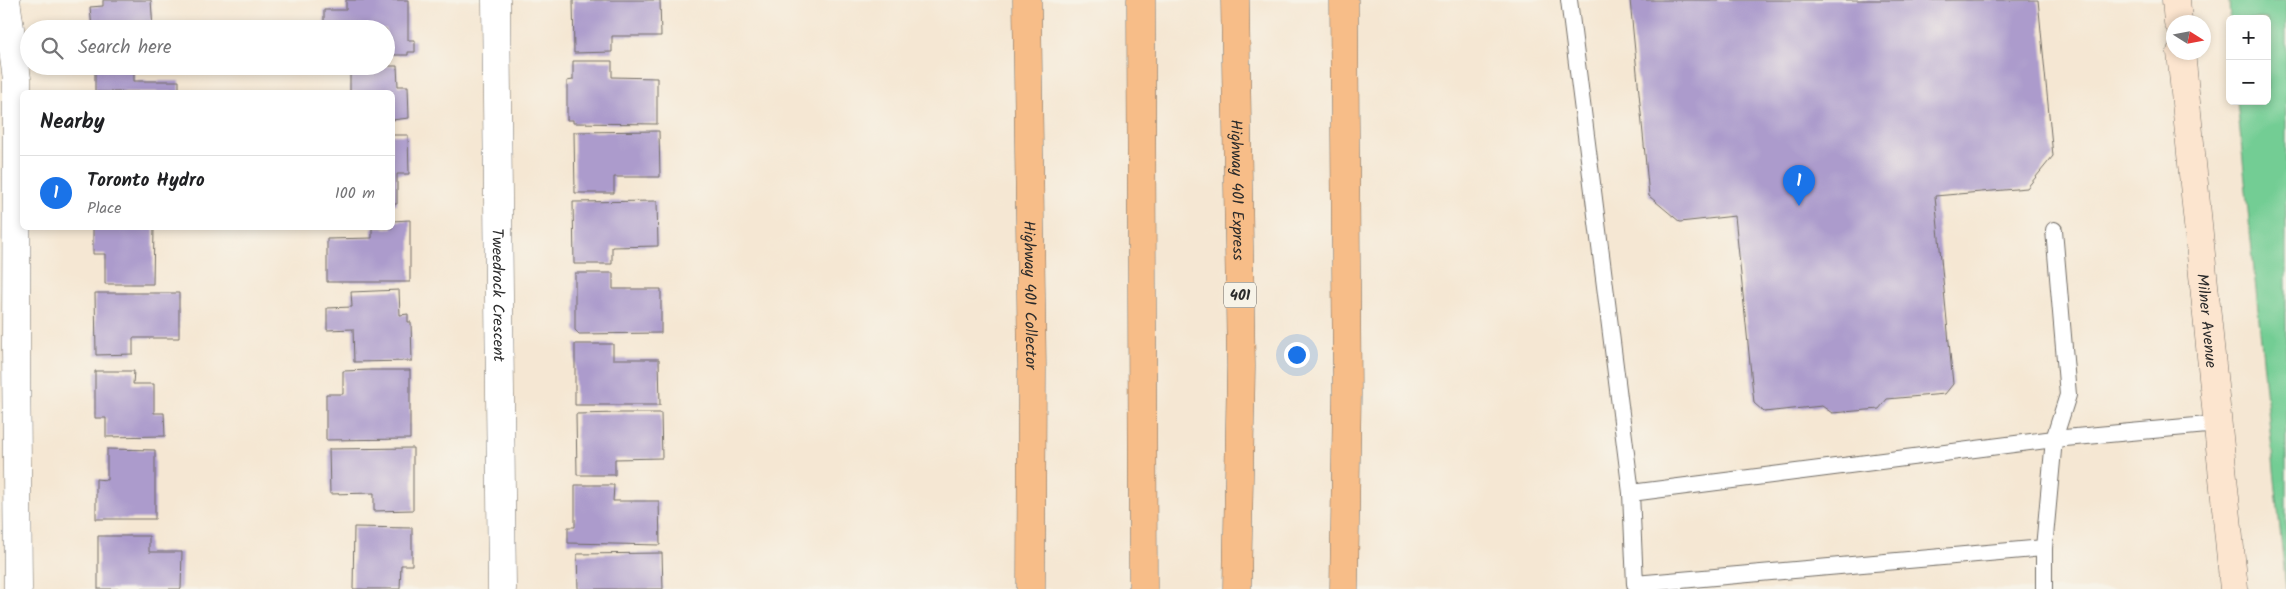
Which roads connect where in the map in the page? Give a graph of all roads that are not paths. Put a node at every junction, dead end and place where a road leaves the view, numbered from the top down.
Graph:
1 (6, 0) edge
2 (496, 0) edge
3 (1027, 0) edge
4 (1141, 0) edge
5 (1235, 0) edge
6 (1344, 0) edge
7 (1569, 0) edge
8 (2176, 0) edge
9 (2177, 15) edge
10 (2182, 60) edge
11 (2054, 230) dead end
12 (8, 348) edge
13 (2218, 424) junction
14 (2054, 439) junction
15 (1631, 493) junction
16 (2044, 548) junction
17 (18, 589) edge
18 (502, 589) edge
19 (1030, 589) edge
20 (1142, 589) edge
21 (1237, 589) edge
22 (1344, 589) edge
23 (2044, 589) edge
24 (2234, 589) edge

1 - 12 street
2 - 18 street, Tweedrock Crescent
3 - 19 highway, Highway 401 Collector
4 - 20 highway
5 - 21 highway, Highway 401 Express / 401
6 - 22 highway
7 - 15 lane
8 - 9 main road
10 - 13 main road, Milner Avenue
11 - 14 lane
12 - 17 street
13 - 14 lane
13 - 24 main road, Milner Avenue
14 - 15 lane
14 - 16 lane
15 - 16 lane
16 - 23 lane

